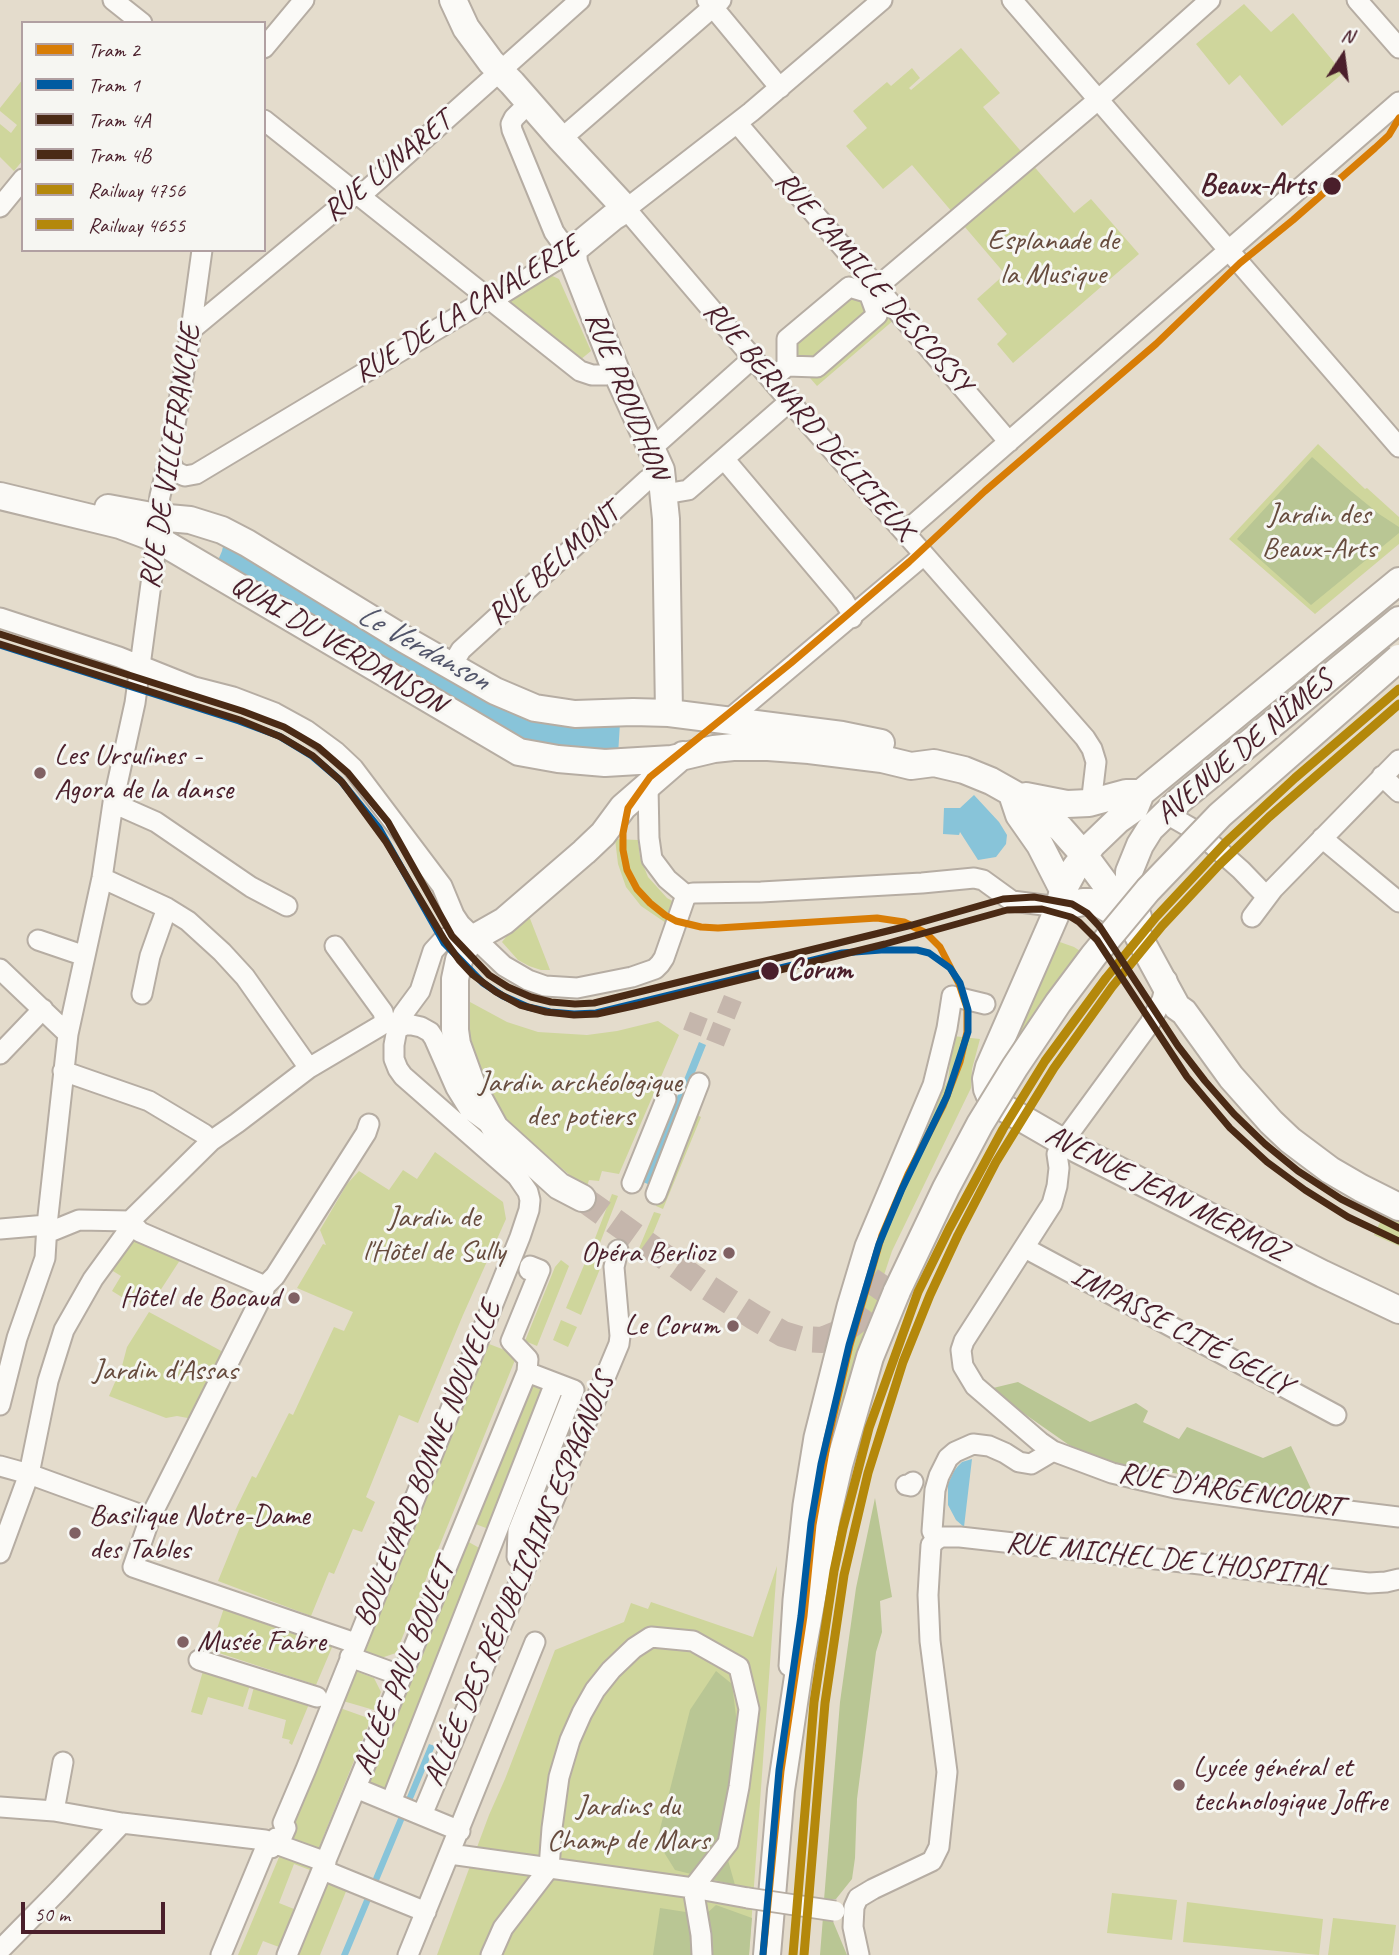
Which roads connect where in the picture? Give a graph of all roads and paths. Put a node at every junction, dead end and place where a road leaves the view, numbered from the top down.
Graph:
1 (113, 0) edge
2 (142, 0) edge
3 (304, 0) edge
4 (453, 0) edge
5 (580, 0) edge
6 (882, 0) edge
7 (1012, 0) edge
8 (1210, 0) edge
9 (1357, 0) edge
10 (714, 2) edge
11 (140, 21) edge
12 (266, 46) edge
13 (1399, 48) edge
14 (500, 71) junction
15 (780, 88) junction
16 (1099, 100) junction
17 (1399, 102) edge
18 (528, 103) junction
19 (266, 122) edge
20 (737, 124) junction
21 (561, 139) junction
22 (21, 181) edge
23 (357, 194) junction
24 (0, 207) edge
25 (626, 209) junction
26 (573, 250) junction
27 (1230, 250) junction
28 (202, 252) edge
29 (873, 290) junction
30 (489, 298) junction
31 (191, 330) junction
32 (753, 358) junction
33 (787, 366) junction
34 (616, 371) junction
35 (772, 379) junction
36 (790, 401) junction
37 (1009, 442) junction
38 (1399, 447) edge
39 (725, 460) junction
40 (169, 461) junction
41 (659, 470) junction
42 (0, 482) edge
43 (0, 496) edge
44 (157, 528) junction
45 (905, 532) junction
46 (924, 555) junction
47 (1399, 581) edge
48 (0, 618) edge
49 (852, 618) junction
50 (1399, 620) edge
51 (1399, 658) edge
52 (140, 664) junction
53 (452, 665) junction
54 (669, 713) junction
55 (727, 721) junction
56 (681, 757) junction
57 (1399, 760) edge
58 (605, 763) junction
59 (934, 763) junction
60 (1382, 776) junction
61 (648, 786) junction
62 (1399, 792) edge
63 (1141, 793) junction
64 (1012, 794) junction
65 (113, 803) junction
66 (1089, 803) junction
67 (623, 807) junction
68 (1166, 813) junction
69 (1322, 838) junction
70 (1084, 855) junction
71 (102, 877) junction
72 (686, 895) junction
73 (1267, 897) junction
74 (1061, 899) junction
75 (1399, 902) edge
76 (287, 906) dead end
77 (167, 908) junction
78 (1119, 912) junction
79 (1252, 917) dead end
80 (474, 938) junction
81 (38, 940) dead end
82 (335, 946) dead end
83 (85, 956) junction
84 (0, 969) edge
85 (1167, 981) junction
86 (1023, 987) junction
87 (142, 994) dead end
88 (985, 1004) junction
89 (43, 1009) junction
90 (391, 1025) junction
91 (68, 1034) junction
92 (1000, 1041) junction
93 (0, 1054) edge
94 (309, 1068) junction
95 (63, 1070) junction
96 (699, 1083) dead end
97 (666, 1099) dead end
98 (992, 1101) junction
99 (369, 1124) dead end
100 (495, 1128) junction
101 (211, 1141) junction
102 (1063, 1142) junction
103 (632, 1183) dead end
104 (656, 1194) dead end
105 (582, 1198) tunnel mouth
106 (1399, 1207) edge
107 (130, 1221) junction
108 (0, 1229) edge
109 (47, 1229) junction
110 (1025, 1248) junction
111 (618, 1254) dead end
112 (896, 1266) tunnel mouth
113 (529, 1270) dead end
114 (265, 1286) junction
115 (1399, 1310) edge
116 (525, 1377) junction
117 (555, 1383) junction
118 (0, 1405) edge
119 (1336, 1415) dead end
120 (1054, 1451) junction
121 (0, 1466) edge
122 (29, 1474) junction
123 (1399, 1517) edge
124 (150, 1518) junction
125 (463, 1527) junction
126 (518, 1531) junction
127 (495, 1539) junction
128 (936, 1540) junction
129 (3, 1544) edge
130 (517, 1557) dead end
131 (1399, 1579) edge
132 (535, 1642) dead end
133 (353, 1650) junction
134 (198, 1660) dead end
135 (402, 1676) junction
136 (317, 1697) dead end
137 (791, 1716) junction
138 (62, 1762) dead end
139 (356, 1788) junction
140 (391, 1802) junction
141 (0, 1807) edge
142 (54, 1811) junction
143 (422, 1815) junction
144 (122, 1823) junction
145 (460, 1831) junction
146 (276, 1838) junction
147 (450, 1854) junction
148 (324, 1866) junction
149 (549, 1868) junction
150 (694, 1888) junction
151 (835, 1911) dead end
152 (426, 1912) junction
153 (0, 1950) edge
154 (221, 1955) edge
155 (231, 1955) edge
156 (287, 1955) edge
157 (408, 1955) edge
158 (491, 1955) edge
159 (702, 1955) edge
160 (767, 1955) edge
161 (859, 1955) edge

1 - 11 street
2 - 11 street
3 - 12 street
4 - 14 main road
5 - 14 street, RUE LUNARET
6 - 15 street, RUE DE LA CAVALERIE
7 - 16 street
8 - 16 street
9 - 13 street
10 - 15 street
10 - 21 street
14 - 18 main road
14 - 23 street, RUE LUNARET
15 - 20 street, RUE DE LA CAVALERIE
16 - 27 street
16 - 29 street
17 - 27 street
18 - 21 main road
18 - 26 street
19 - 23 street
20 - 25 street, RUE DE LA CAVALERIE
20 - 29 street, RUE CAMILLE DESCOSSY
21 - 25 main road
22 - 24 street
23 - 30 street
23 - 31 street, RUE LUNARET
25 - 26 main road, RUE DE LA CAVALERIE
25 - 32 street, RUE BERNARD DÉLICIEUX
26 - 30 street, RUE DE LA CAVALERIE
26 - 34 main road, RUE PROUDHON
27 - 37 street
27 - 38 street
28 - 31 street, RUE DE VILLEFRANCHE
29 - 33 street
29 - 33 street
29 - 37 street, RUE CAMILLE DESCOSSY
30 - 34 street
30 - 40 street, RUE DE LA CAVALERIE
31 - 40 street, RUE DE VILLEFRANCHE
32 - 35 street, RUE BERNARD DÉLICIEUX
32 - 41 street, RUE BELMONT
33 - 35 street
34 - 41 main road, RUE PROUDHON
35 - 36 street, RUE BERNARD DÉLICIEUX
36 - 39 street
36 - 45 street, RUE BERNARD DÉLICIEUX
37 - 45 street
39 - 41 street
39 - 49 street
40 - 44 street, RUE DE VILLEFRANCHE
41 - 53 street, RUE BELMONT
41 - 54 main road, RUE PROUDHON
42 - 44 main road, QUAI DU VERDANSON
43 - 44 main road, QUAI DU VERDANSON
44 - 52 street, RUE DE VILLEFRANCHE
44 - 53 main road, QUAI DU VERDANSON
44 - 58 main road, QUAI DU VERDANSON
45 - 46 street, RUE BERNARD DÉLICIEUX
46 - 49 street
46 - 66 street, RUE BERNARD DÉLICIEUX
47 - 63 main road, AVENUE DE NÎMES
48 - 52 street
49 - 55 street
50 - 68 main road, AVENUE DE NÎMES
51 - 137 main road, bridge
52 - 65 street, RUE DE VILLEFRANCHE
52 - 80 street
53 - 54 main road, QUAI DU VERDANSON
54 - 55 main road, QUAI DU VERDANSON
55 - 56 main road
55 - 59 main road, QUAI DU VERDANSON
56 - 58 main road, QUAI DU VERDANSON
56 - 59 main road, QUAI DU VERDANSON
56 - 61 main road
57 - 60 street
58 - 67 main road
59 - 64 main road, QUAI DU VERDANSON
60 - 62 street
60 - 69 street
61 - 67 main road
61 - 72 street
63 - 66 main road, QUAI DU VERDANSON
63 - 70 main road, AVENUE DE NÎMES
64 - 66 main road, QUAI DU VERDANSON
64 - 70 main road, QUAI DU VERDANSON
64 - 74 main road
65 - 71 street, RUE DE VILLEFRANCHE
65 - 76 street
67 - 80 main road
68 - 73 street
68 - 85 main road, AVENUE DE NÎMES
69 - 73 street
69 - 75 street
70 - 74 main road, AVENUE DE NÎMES
70 - 78 main road, QUAI DU VERDANSON
71 - 77 street
71 - 83 street, RUE DE VILLEFRANCHE
72 - 74 street
72 - 80 street
73 - 79 street
74 - 78 main road
74 - 86 main road, AVENUE DE NÎMES
77 - 87 street
77 - 94 street
78 - 85 main road, QUAI DU VERDANSON
80 - 90 street
80 - 100 main road
81 - 83 street
82 - 90 street
83 - 91 street, RUE DE VILLEFRANCHE
84 - 89 street
85 - 102 street, RUE D'ARGENCOURT
85 - 106 main road, AVENUE DE NÎMES
86 - 88 street
86 - 92 main road, AVENUE DE NÎMES
88 - 92 street
88 - 137 street
89 - 91 street
89 - 93 street
90 - 94 street
90 - 100 street
90 - 133 street, BOULEVARD BONNE NOUVELLE
91 - 95 street, RUE DE VILLEFRANCHE
92 - 98 main road
94 - 101 street
95 - 101 street
95 - 109 street, RUE DE VILLEFRANCHE
96 - 104 street
97 - 103 street
98 - 102 main road, AVENUE JEAN MERMOZ
98 - 112 main road
99 - 114 street
100 - 105 main road
101 - 107 street
102 - 110 street, RUE D'ARGENCOURT
102 - 115 main road, AVENUE JEAN MERMOZ
107 - 109 street
107 - 114 street
107 - 122 street
108 - 109 street
109 - 118 street, RUE DE VILLEFRANCHE
110 - 119 street, IMPASSE CITÉ GELLY
110 - 120 street, RUE D'ARGENCOURT
111 - 143 street, ALLÉE DES RÉPUBLICAINS ESPAGNOLS
113 - 116 street
114 - 124 street
116 - 117 street, ALLÉE DES RÉPUBLICAINS ESPAGNOLS
116 - 125 street, ALLÉE PAUL BOULET
117 - 126 street, ALLÉE DES RÉPUBLICAINS ESPAGNOLS
117 - 127 street
120 - 123 street, RUE D'ARGENCOURT
120 - 128 street
121 - 122 street
122 - 124 street
122 - 129 street
124 - 133 street
125 - 127 street, ALLÉE DES RÉPUBLICAINS ESPAGNOLS
125 - 135 street, ALLÉE PAUL BOULET
126 - 127 street, ALLÉE DES RÉPUBLICAINS ESPAGNOLS
126 - 130 street
127 - 140 street
128 - 131 street, RUE MICHEL DE L'HOSPITAL
128 - 161 street
132 - 145 street
133 - 135 street
133 - 146 street, BOULEVARD BONNE NOUVELLE
134 - 136 street
135 - 139 street, ALLÉE PAUL BOULET
137 - 160 main road
138 - 142 street
139 - 140 street
139 - 148 street, ALLÉE PAUL BOULET
140 - 143 street
141 - 142 street
142 - 144 street
143 - 145 street
144 - 146 street
144 - 153 street
145 - 147 street
146 - 148 street
146 - 154 street
146 - 155 street
147 - 149 street
147 - 152 street
148 - 152 street
148 - 156 street, ALLÉE PAUL BOULET
149 - 150 street
149 - 150 street
149 - 158 street
150 - 151 street, bridge
150 - 159 street
152 - 157 street

